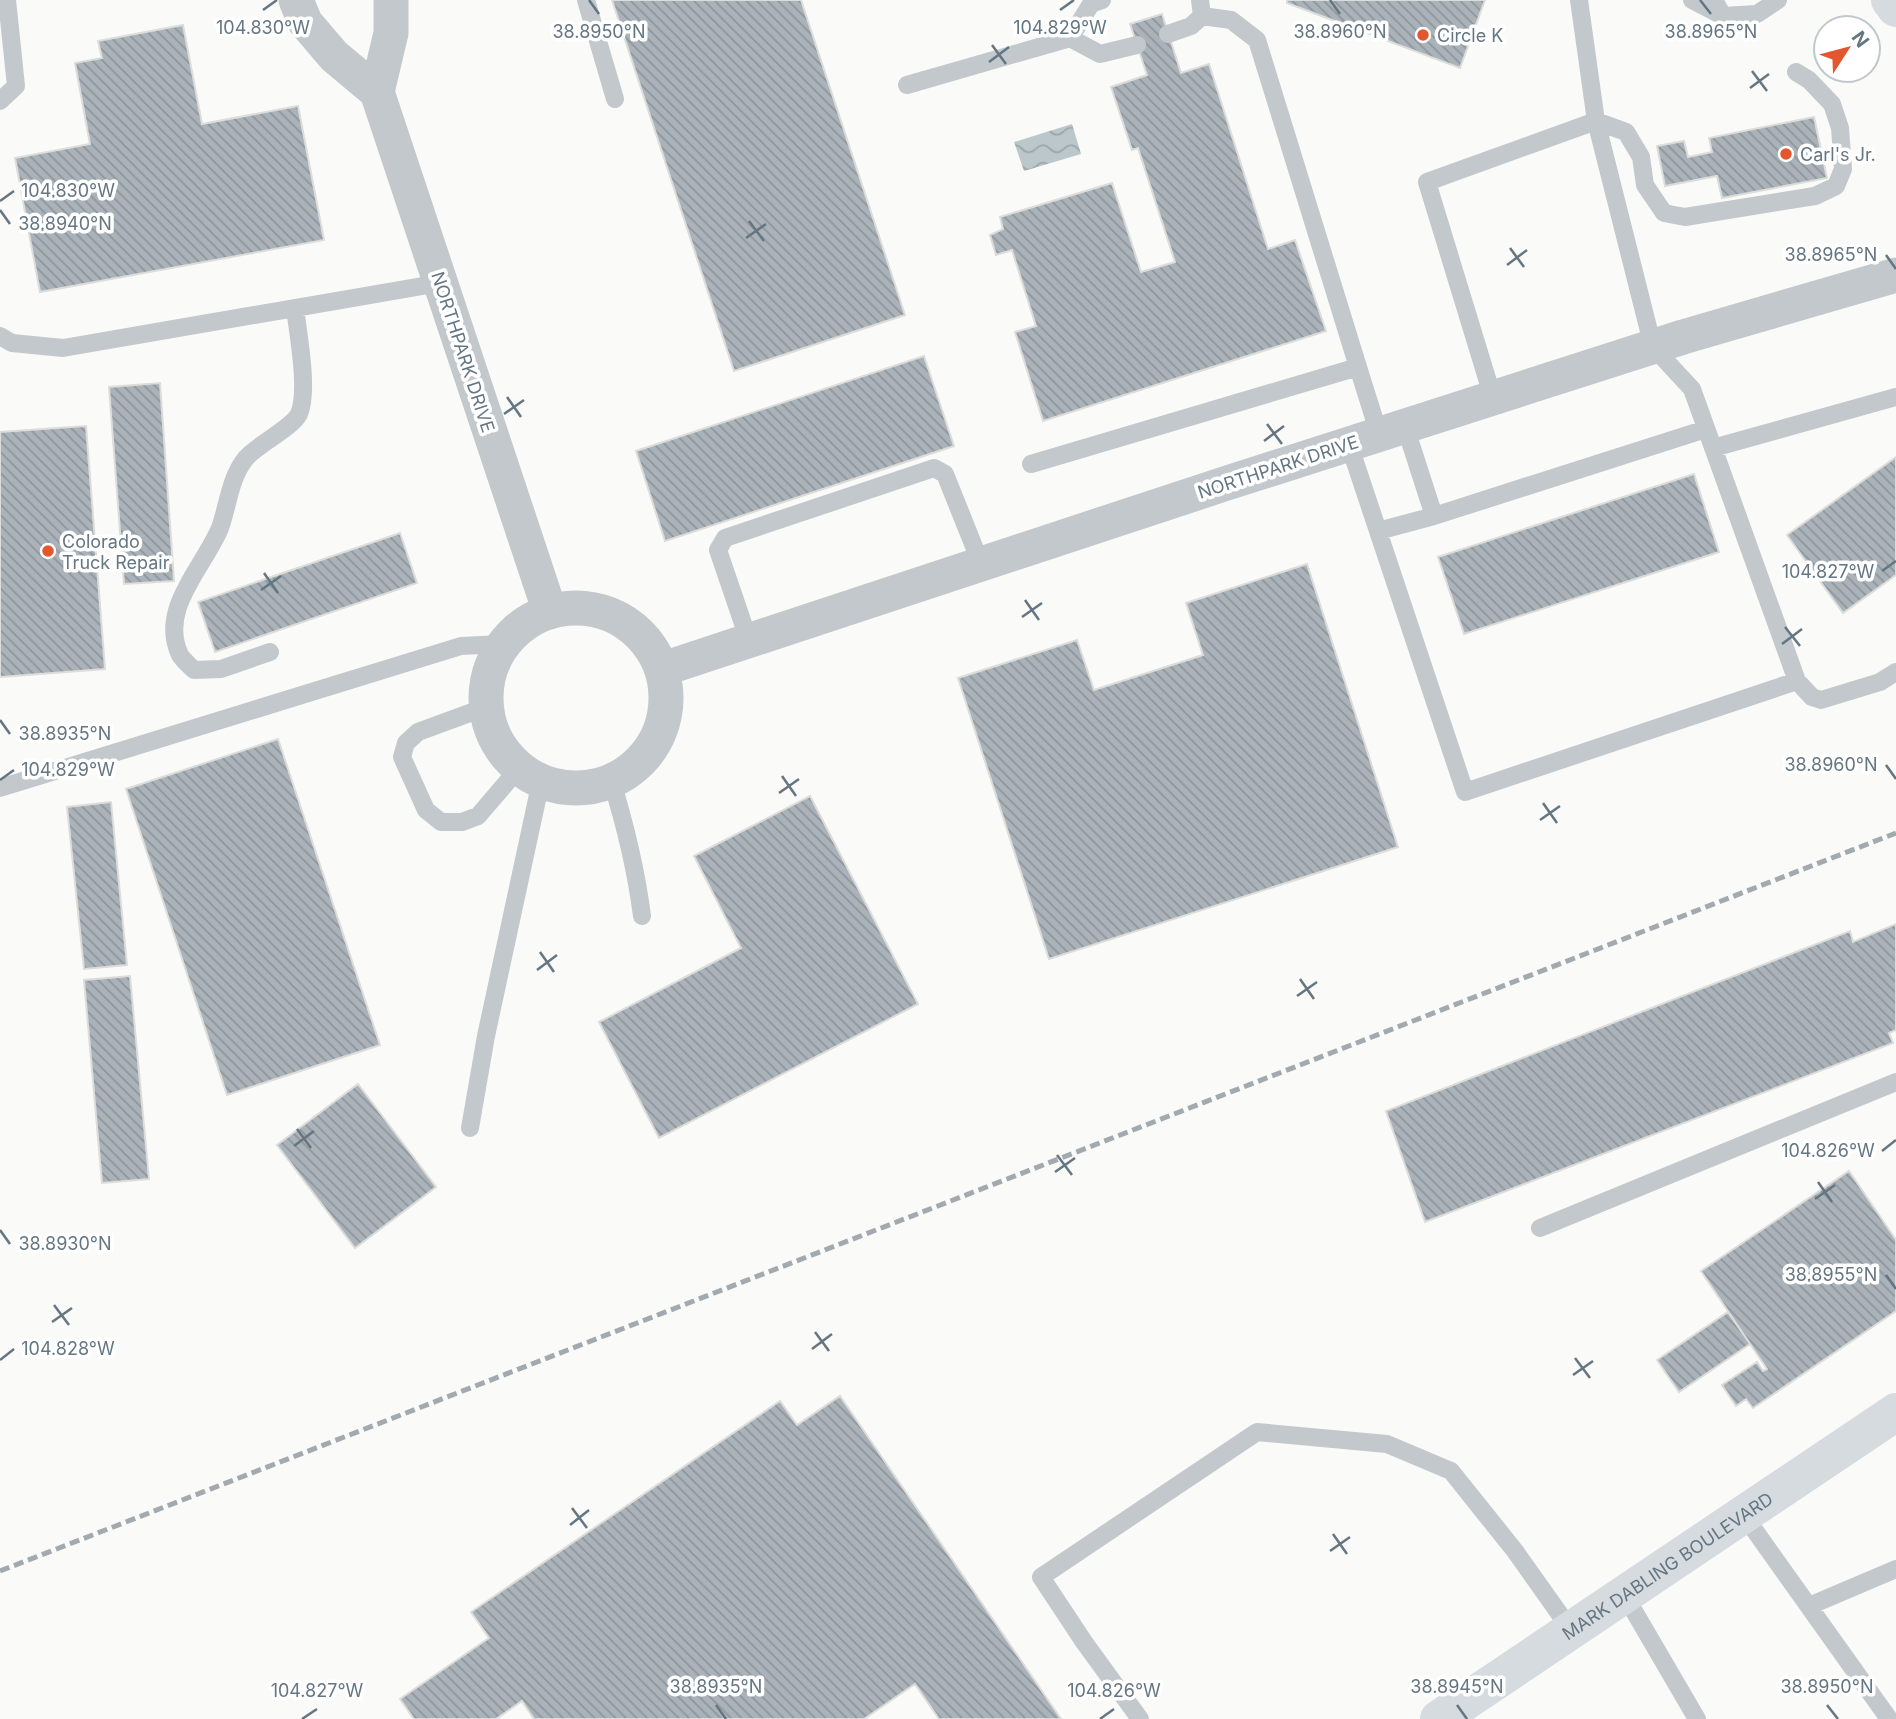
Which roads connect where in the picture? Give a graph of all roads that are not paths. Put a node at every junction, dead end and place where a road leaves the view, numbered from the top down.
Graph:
1 (7, 0) edge
2 (296, 0) edge
3 (391, 0) edge
4 (586, 0) edge
5 (1102, 0) edge
6 (1578, 0) edge
7 (1692, 0) edge
8 (1778, 0) edge
9 (1890, 0) edge
10 (1201, 8) edge
11 (1719, 8) edge
12 (1896, 8) edge
13 (1168, 33) dead end
14 (1070, 38) junction
15 (1137, 45) dead end
16 (1796, 72) dead end
17 (907, 85) dead end
18 (377, 92) junction
19 (615, 99) dead end
20 (0, 101) edge
21 (1596, 121) junction
22 (1896, 275) edge
23 (440, 283) junction
24 (295, 308) junction
25 (0, 336) edge
26 (1653, 347) junction
27 (1358, 367) junction
28 (1896, 397) edge
29 (1493, 398) junction
30 (1706, 429) junction
31 (1378, 435) junction
32 (1713, 447) junction
33 (1031, 464) dead end
34 (1434, 516) junction
35 (1378, 531) junction
36 (981, 564) junction
37 (550, 612) junction
38 (749, 641) junction
39 (503, 644) junction
40 (270, 652) dead end
41 (663, 669) junction
42 (1896, 672) edge
43 (1797, 681) junction
44 (486, 707) junction
45 (530, 775) junction
46 (611, 779) junction
47 (0, 788) edge
48 (642, 916) dead end
49 (1896, 1082) edge
50 (470, 1128) dead end
51 (1540, 1228) dead end
52 (1896, 1412) edge
53 (1743, 1514) junction
54 (1896, 1569) edge
55 (1624, 1594) junction
56 (1809, 1606) junction
57 (1571, 1630) junction
58 (1140, 1719) edge
59 (1438, 1719) edge
60 (1697, 1719) edge
61 (1889, 1719) edge

1 - 20 lane
2 - 18 street
3 - 18 street
4 - 19 lane
5 - 14 lane
6 - 21 lane
7 - 11 lane
8 - 11 lane
9 - 12 street
10 - 13 lane
10 - 27 lane
14 - 15 lane
14 - 17 lane
16 - 21 lane
18 - 23 street, NORTHPARK DRIVE
21 - 26 lane
21 - 29 lane
22 - 26 street, NORTHPARK DRIVE
23 - 24 lane
23 - 37 street, NORTHPARK DRIVE
24 - 25 lane
24 - 40 lane
26 - 29 street, NORTHPARK DRIVE
26 - 30 lane
27 - 31 lane
27 - 33 lane
28 - 32 lane
29 - 31 street, NORTHPARK DRIVE
30 - 32 lane
30 - 34 lane
31 - 34 lane
31 - 35 lane
31 - 36 street, NORTHPARK DRIVE
32 - 43 lane
34 - 35 lane
35 - 43 lane
36 - 38 street, NORTHPARK DRIVE
36 - 38 lane
37 - 39 street
37 - 41 street
38 - 41 street, NORTHPARK DRIVE
39 - 44 street
39 - 47 lane
41 - 46 street
42 - 43 lane
44 - 45 street
44 - 45 lane
45 - 46 street
45 - 50 lane
46 - 48 lane
49 - 51 lane
52 - 53 street, MARK DABLING BOULEVARD
53 - 55 street, MARK DABLING BOULEVARD
53 - 56 lane
54 - 56 lane
55 - 57 street, MARK DABLING BOULEVARD
55 - 60 lane
56 - 61 lane
57 - 58 lane
57 - 59 street, MARK DABLING BOULEVARD

